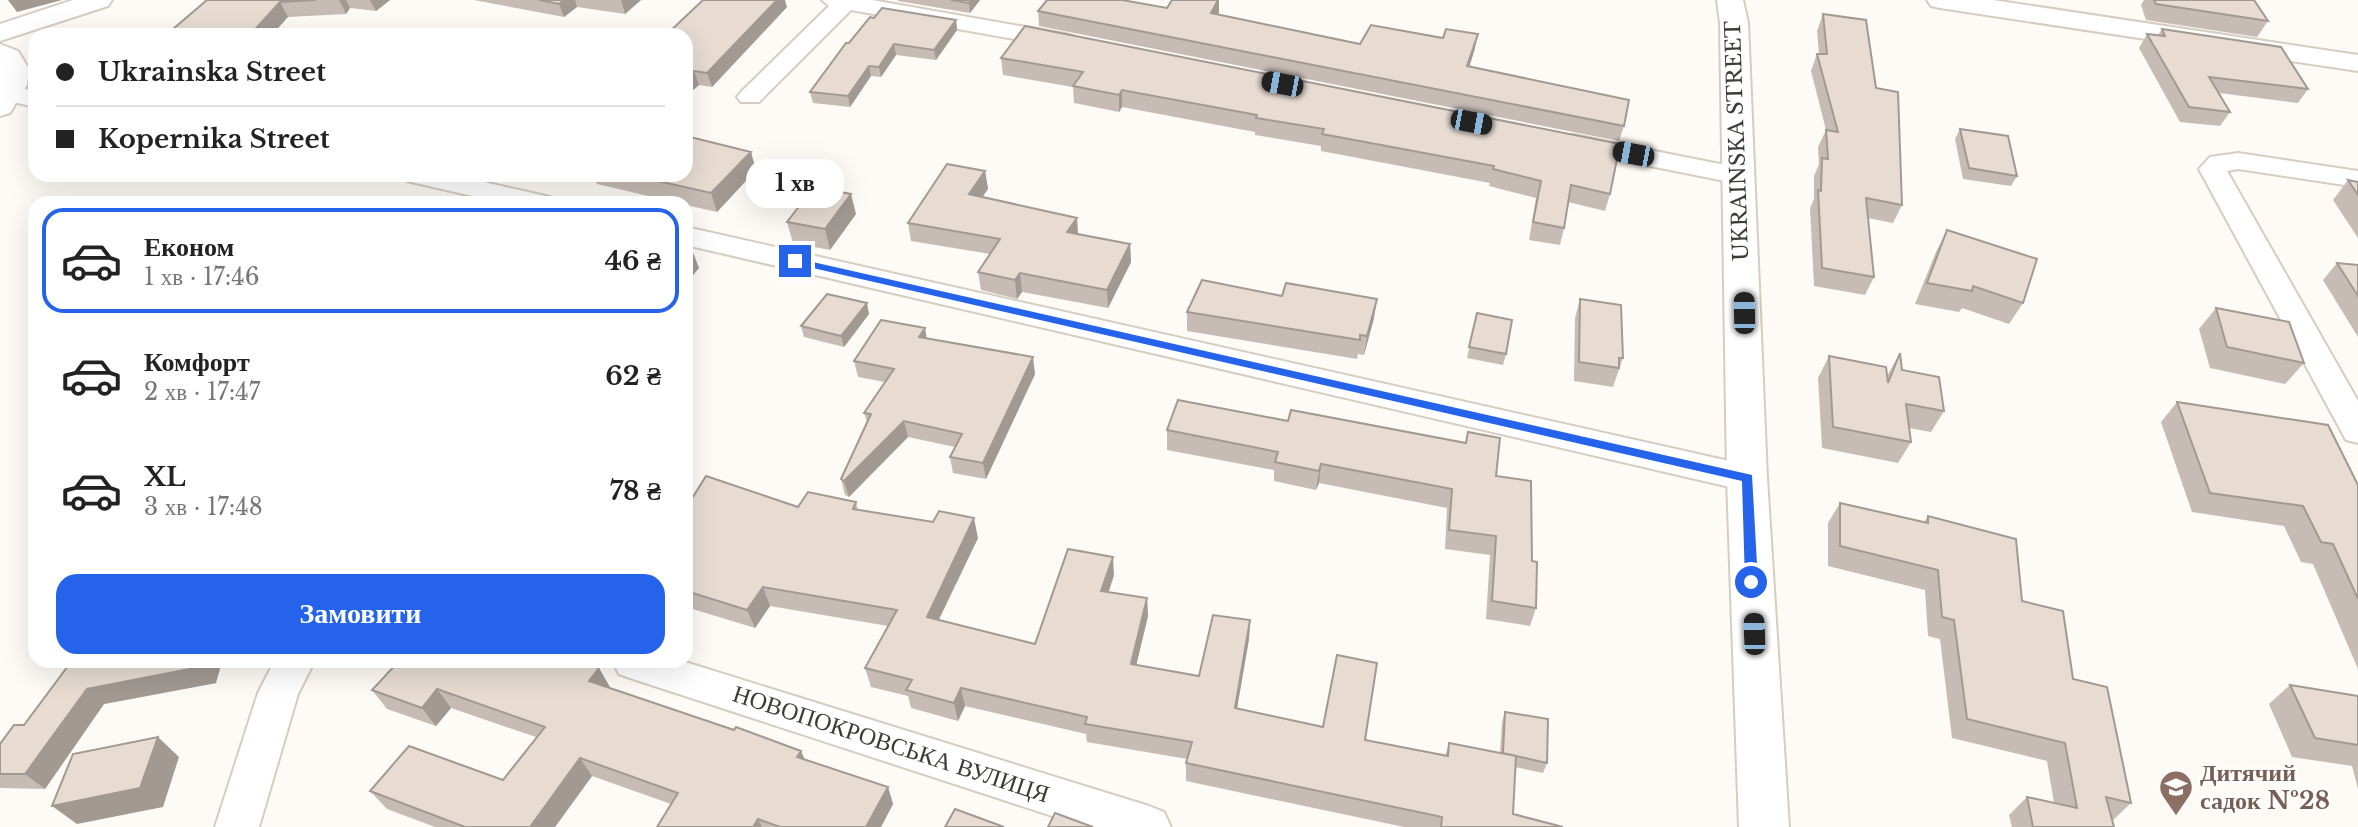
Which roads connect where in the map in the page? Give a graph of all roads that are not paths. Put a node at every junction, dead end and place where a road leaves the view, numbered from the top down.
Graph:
1 (99, 0) edge
2 (1730, 0) edge
3 (1940, 0) edge
4 (842, 1) edge
5 (0, 33) edge
6 (1095, 47) edge
7 (0, 52) edge
8 (2358, 63) edge
9 (750, 97) dead end
10 (15, 100) edge
11 (1548, 137) edge
12 (1740, 176) junction
13 (2358, 179) edge
14 (448, 182) edge
15 (509, 196) edge
16 (693, 238) edge
17 (2358, 431) edge
18 (1747, 478) junction
19 (291, 668) edge
20 (652, 668) edge
21 (237, 827) edge
22 (1149, 827) edge
23 (1764, 827) edge

1 - 5 main road
2 - 12 main road, UKRAINSKA STREET
3 - 8 main road
4 - 6 street
4 - 9 street
7 - 10 main road
11 - 12 street
12 - 18 main road, UKRAINSKA STREET
13 - 17 street
14 - 15 street
16 - 18 street
18 - 23 main road, UKRAINSKA STREET
19 - 21 street
20 - 22 street, НОВОПОКРОВСЬКА ВУЛИЦЯ

